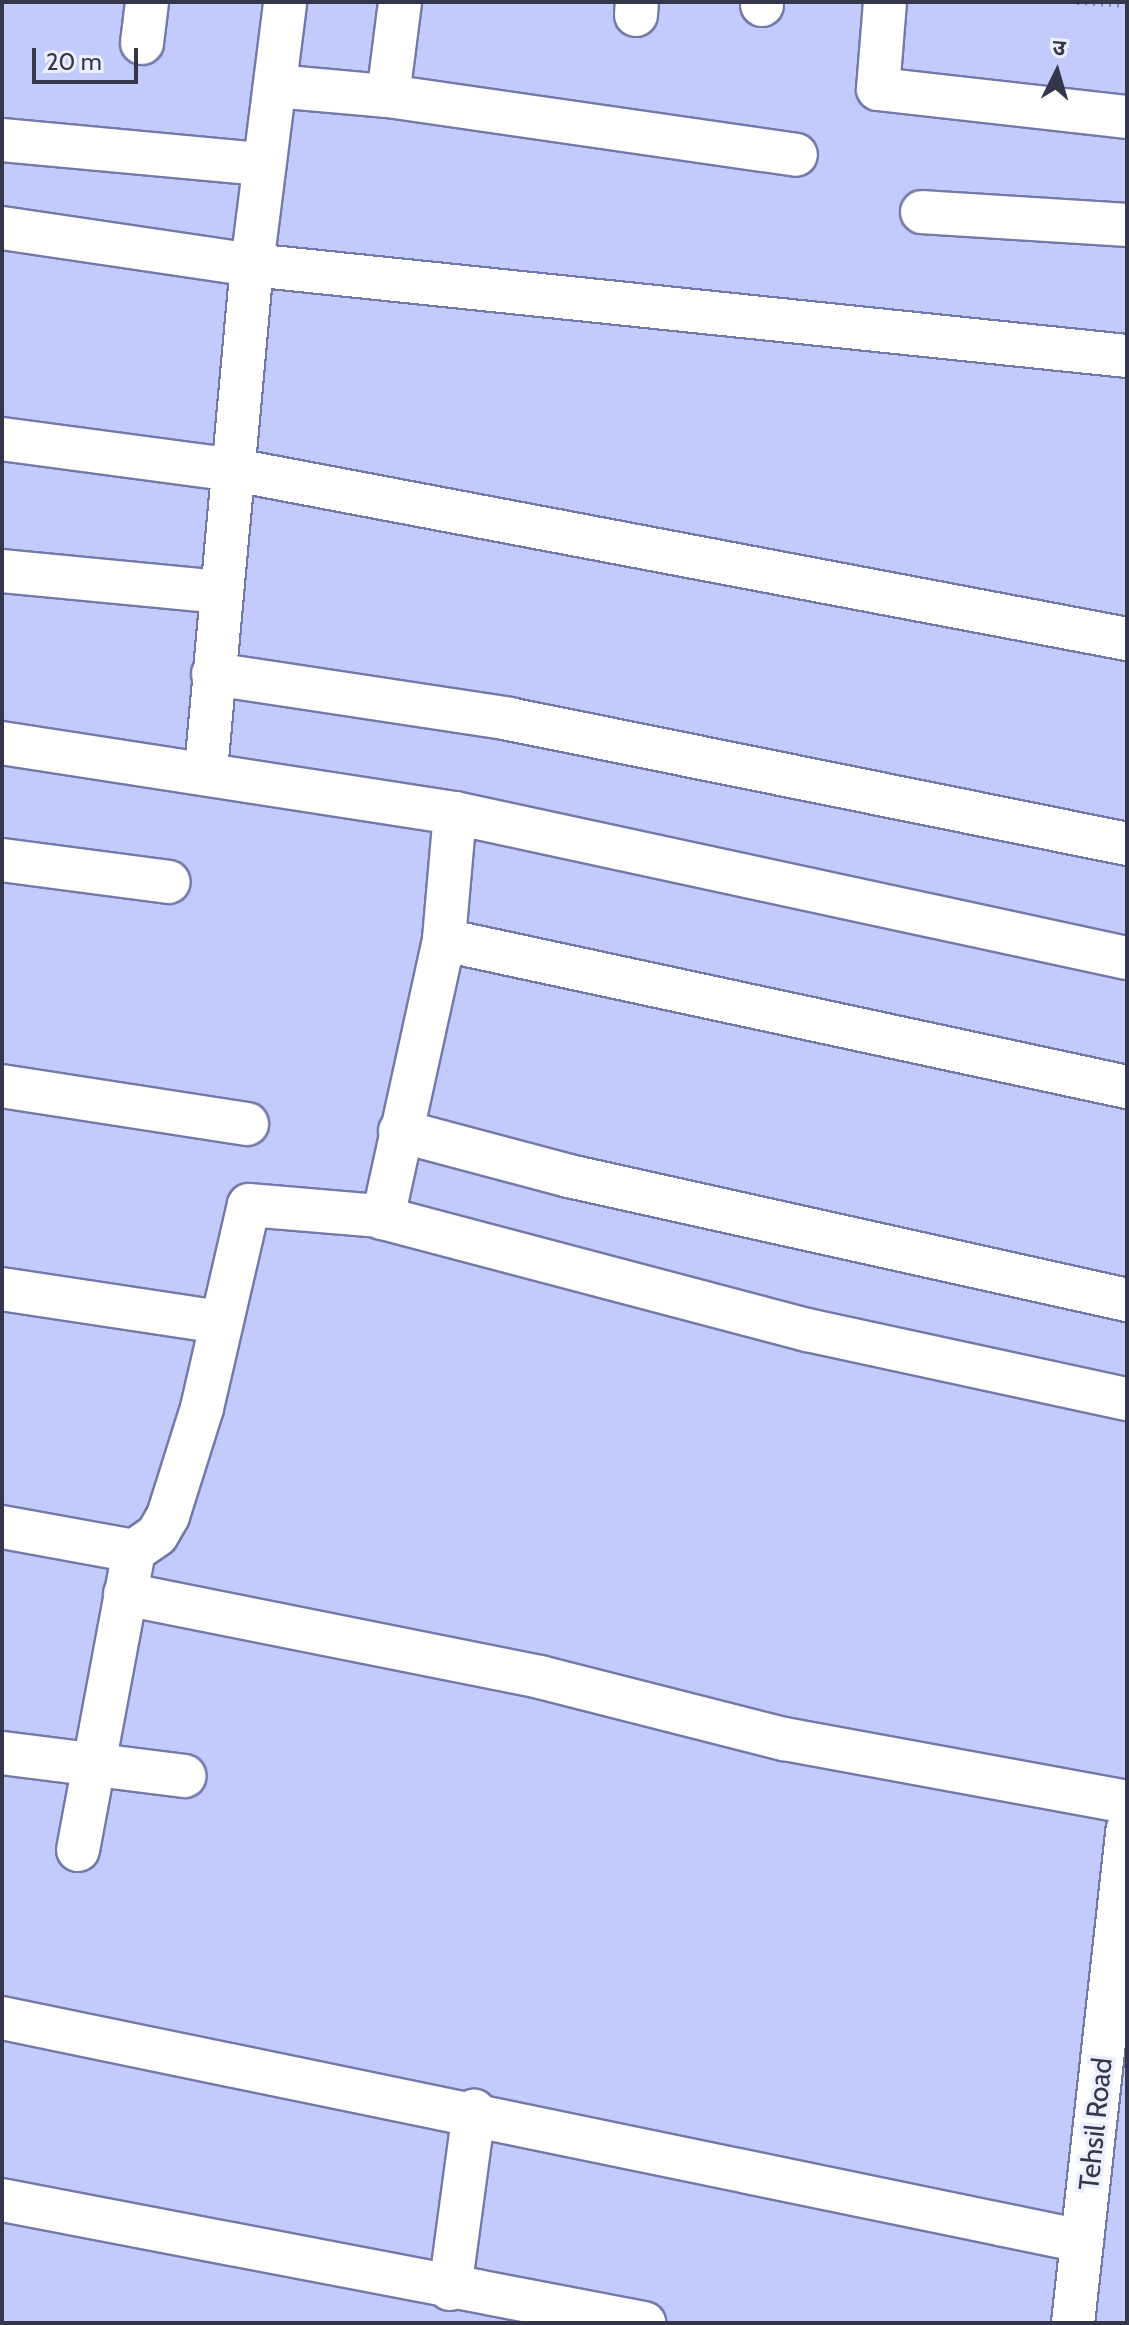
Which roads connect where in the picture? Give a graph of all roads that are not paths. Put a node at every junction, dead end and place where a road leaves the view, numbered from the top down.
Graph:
1 (147, 2) edge
2 (285, 2) edge
3 (400, 2) edge
4 (885, 2) edge
5 (142, 43) dead end
6 (275, 86) junction
7 (388, 96) junction
8 (1127, 117) edge
9 (2, 140) edge
10 (796, 155) dead end
11 (262, 164) junction
12 (922, 212) dead end
13 (1127, 225) edge
14 (2, 228) edge
15 (252, 265) junction
16 (1127, 356) edge
17 (2, 439) edge
18 (235, 470) junction
19 (2, 571) edge
20 (222, 592) junction
21 (1127, 639) edge
22 (213, 674) junction
23 (2, 743) edge
24 (206, 770) junction
25 (455, 813) junction
26 (1127, 844) edge
27 (2, 860) edge
28 (169, 882) dead end
29 (444, 940) junction
30 (1127, 958) edge
31 (2, 1086) edge
32 (1127, 1087) edge
33 (247, 1124) dead end
34 (400, 1131) junction
35 (381, 1216) junction
36 (2, 1289) edge
37 (1127, 1300) edge
38 (221, 1322) junction
39 (1127, 1399) edge
40 (2, 1527) edge
41 (134, 1551) junction
42 (125, 1594) junction
43 (2, 1753) edge
44 (97, 1765) junction
45 (185, 1776) dead end
46 (1127, 1802) edge
47 (1127, 1830) edge
48 (78, 1850) dead end
49 (1121, 1937) edge
50 (2, 2018) edge
51 (474, 2111) junction
52 (2, 2200) edge
53 (1082, 2241) junction
54 (450, 2289) junction
55 (644, 2323) edge
56 (1073, 2323) edge

1 - 5 street
2 - 6 street
3 - 7 street
4 - 8 street
6 - 7 street
6 - 11 street
7 - 10 street
9 - 11 street
11 - 15 street
12 - 13 street
14 - 15 street
15 - 16 street
15 - 18 street
17 - 18 street
18 - 20 street
18 - 21 street
19 - 20 street
20 - 22 street
22 - 24 street
22 - 26 street
23 - 24 street
24 - 25 street
25 - 29 street
25 - 30 street
27 - 28 street
29 - 32 street
29 - 34 street
31 - 33 street
34 - 35 street
34 - 37 street
35 - 38 street
35 - 39 street
36 - 38 street
38 - 41 street
40 - 41 street
41 - 42 street
42 - 44 street
42 - 46 street
43 - 44 street
44 - 45 street
44 - 48 street
47 - 49 street, Tehsil Road
49 - 53 street, Tehsil Road
50 - 51 street
51 - 53 street
51 - 54 street
52 - 54 street
53 - 56 street, Tehsil Road
54 - 55 street

